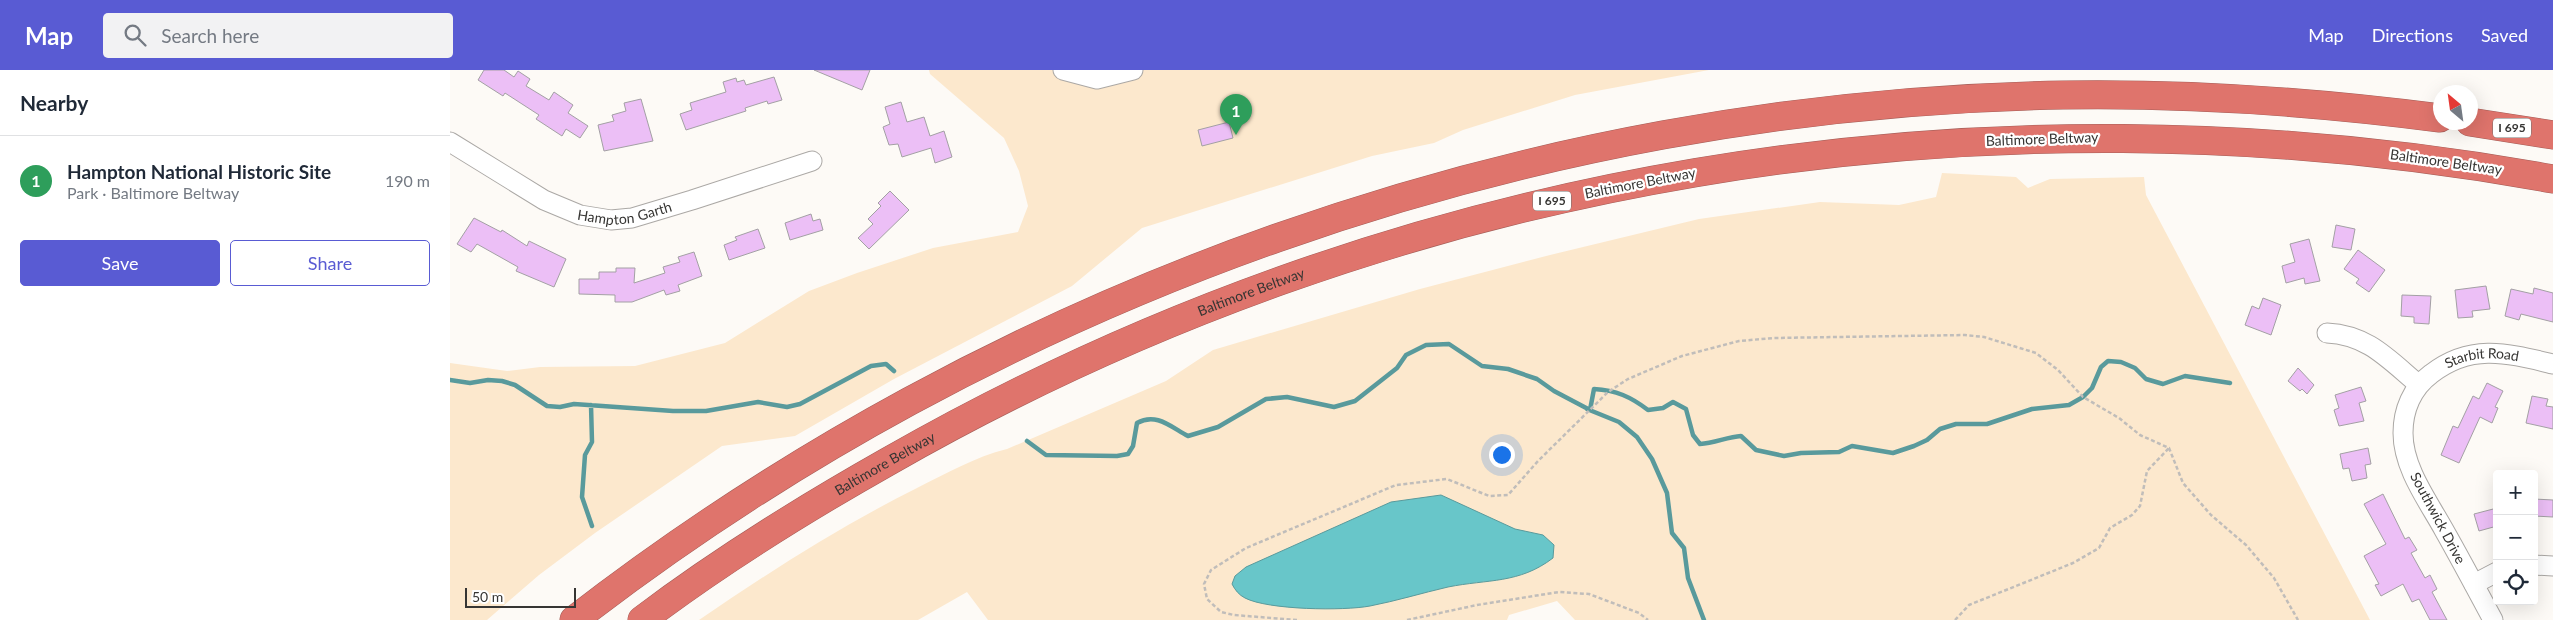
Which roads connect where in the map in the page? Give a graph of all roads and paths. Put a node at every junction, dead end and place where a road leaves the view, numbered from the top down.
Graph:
1 (1063, 70) edge
2 (1134, 70) edge
3 (2433, 117) edge
4 (2478, 123) edge
5 (2553, 135) edge
6 (450, 142) edge
7 (812, 161) dead end
8 (2553, 179) edge
9 (2327, 333) dead end
10 (2553, 364) edge
11 (2418, 384) junction
12 (2169, 448) junction
13 (2538, 565) edge
14 (2553, 566) edge
15 (2493, 574) edge
16 (2474, 584) junction
17 (574, 620) edge
18 (642, 620) edge
19 (1297, 620) edge
20 (1407, 620) edge
21 (1648, 620) edge
22 (1955, 620) edge
23 (2298, 620) edge
24 (2493, 620) edge

1 - 2 street
3 - 17 highway
4 - 5 highway, I 695
6 - 7 street, Hampton Garth
8 - 18 highway, Baltimore Beltway / I 695
9 - 11 street
10 - 11 street, Starbit Road
11 - 16 street, Southwick Drive
12 - 19 path
12 - 22 path
12 - 23 path
13 - 14 street
15 - 16 street
16 - 24 street, Southwick Drive
20 - 21 path

